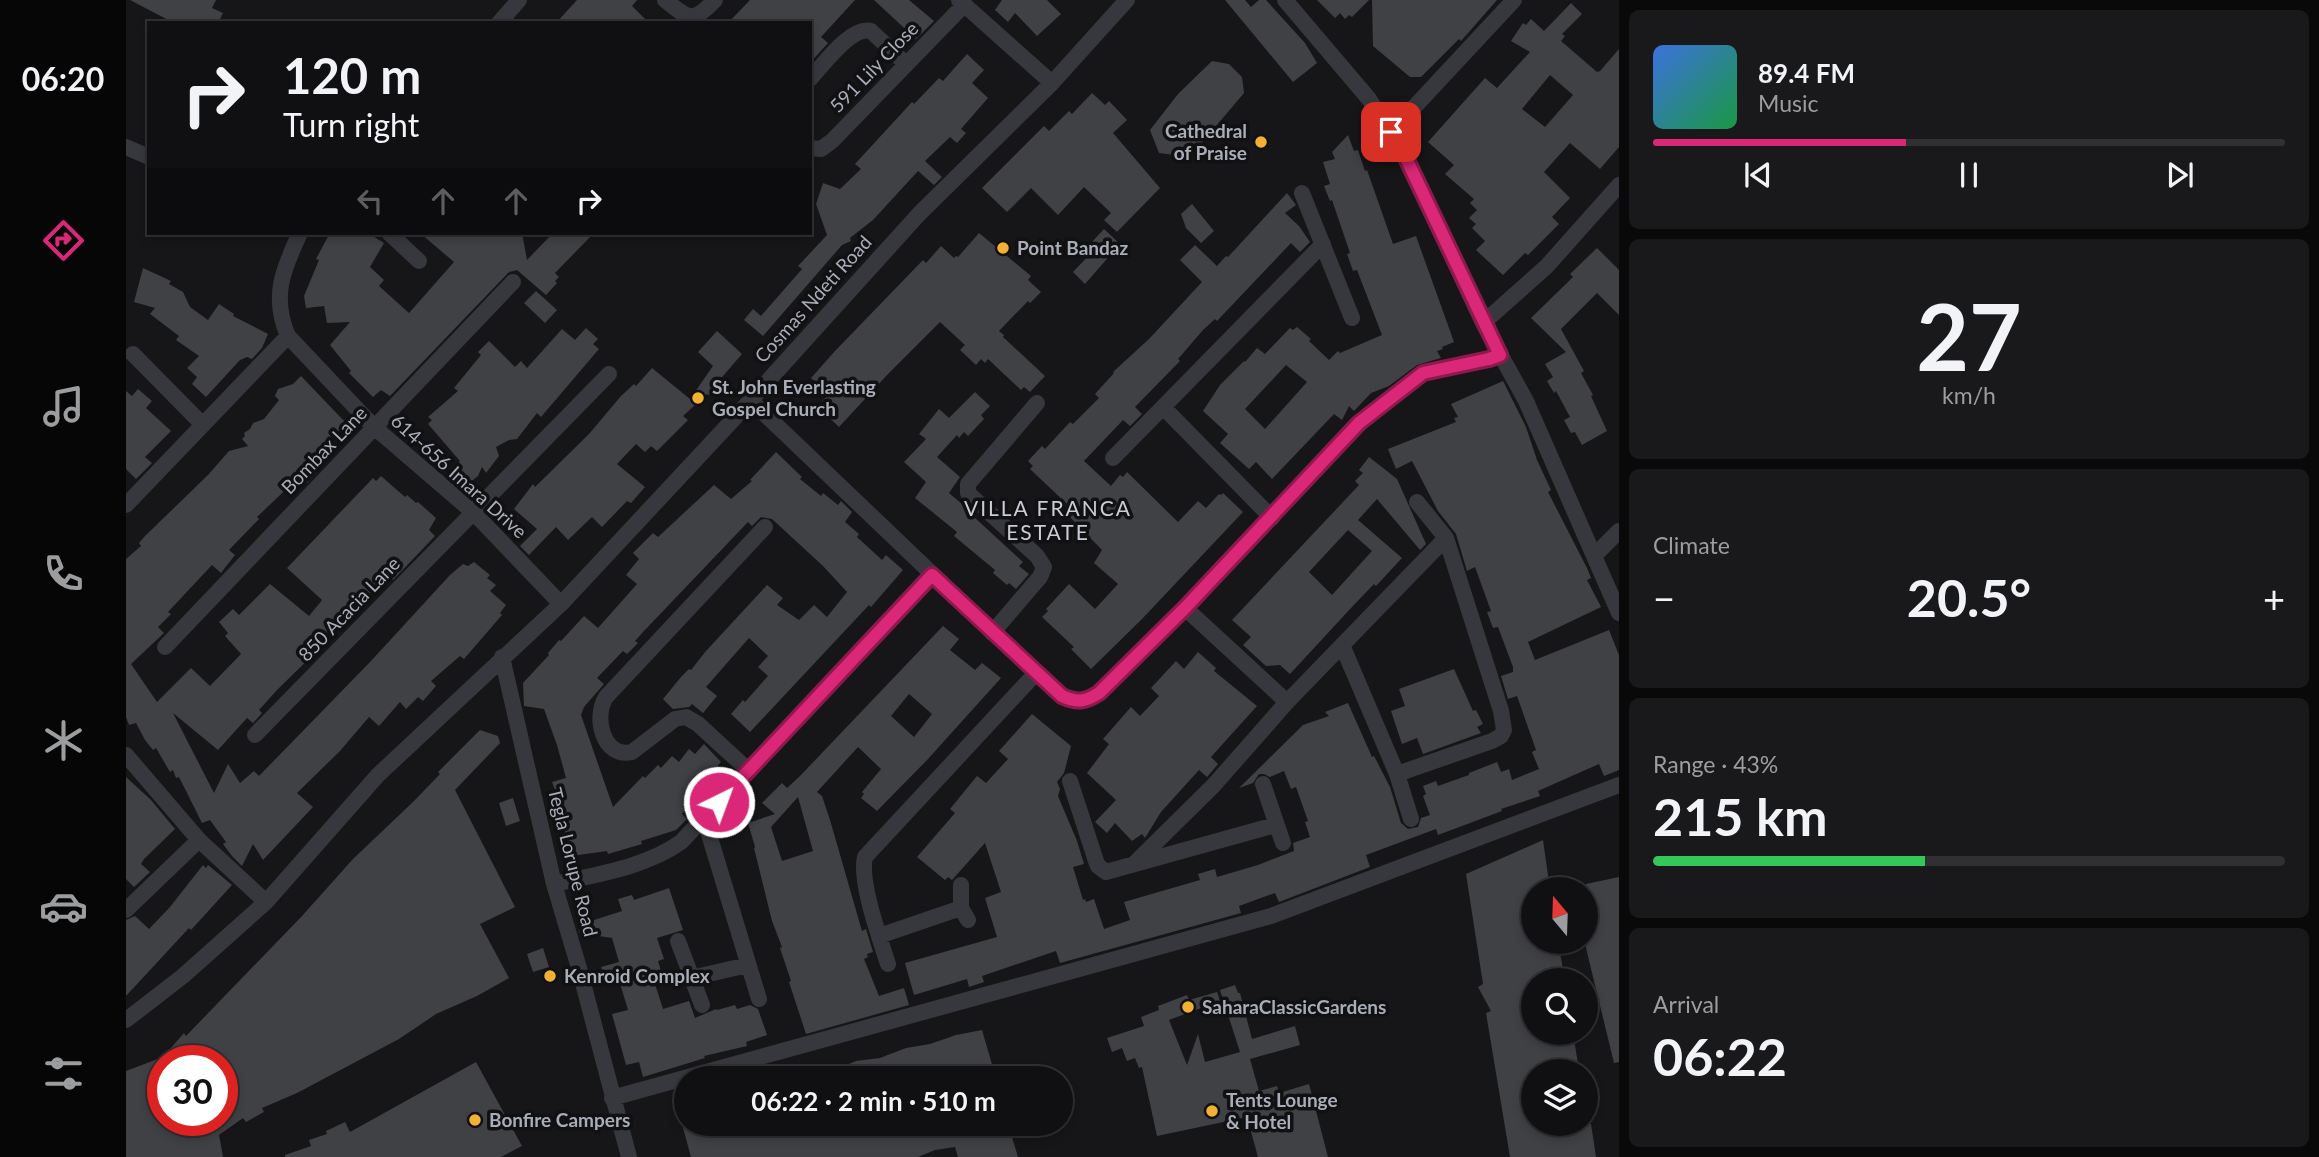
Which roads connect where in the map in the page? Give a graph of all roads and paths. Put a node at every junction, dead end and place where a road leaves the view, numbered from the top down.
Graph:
1 (519, 0) edge
2 (665, 0) edge
3 (715, 0) edge
4 (1127, 0) edge
5 (1285, 0) edge
6 (1514, 0) edge
7 (961, 2) edge
8 (502, 21) edge
9 (906, 64) junction
10 (812, 77) edge
11 (1052, 83) junction
12 (1391, 132) junction
13 (126, 147) edge
14 (812, 149) edge
15 (147, 156) edge
16 (1619, 185) edge
17 (1302, 192) dead end
18 (299, 235) edge
19 (391, 235) edge
20 (1322, 244) junction
21 (419, 261) dead end
22 (513, 282) dead end
23 (1352, 318) dead end
24 (1483, 323) junction
25 (288, 336) junction
26 (133, 354) dead end
27 (1500, 355) junction
28 (609, 374) dead end
29 (750, 400) junction
30 (1037, 403) dead end
31 (1163, 407) junction
32 (203, 425) junction
33 (374, 427) junction
34 (1113, 458) dead end
35 (1417, 502) dead end
36 (126, 505) edge
37 (473, 512) junction
38 (1272, 518) junction
39 (765, 527) dead end
40 (1619, 531) edge
41 (1446, 538) junction
42 (1594, 556) junction
43 (932, 575) junction
44 (561, 604) junction
45 (1185, 608) junction
46 (1619, 613) edge
47 (992, 633) junction
48 (1342, 645) junction
49 (165, 646) dead end
50 (502, 657) junction
51 (1035, 673) junction
52 (1287, 702) junction
53 (256, 735) dead end
54 (126, 755) edge
55 (748, 770) junction
56 (1397, 774) junction
57 (1070, 781) dead end
58 (1263, 784) dead end
59 (1619, 785) edge
60 (704, 818) junction
61 (1411, 818) dead end
62 (1275, 825) junction
63 (199, 840) junction
64 (1283, 844) dead end
65 (1134, 864) junction
66 (554, 884) junction
67 (961, 885) dead end
68 (266, 902) junction
69 (126, 910) edge
70 (879, 936) junction
71 (678, 941) dead end
72 (888, 964) dead end
73 (748, 965) junction
74 (691, 978) junction
75 (759, 999) dead end
76 (702, 1005) dead end
77 (126, 1020) edge
78 (612, 1097) junction
79 (629, 1157) edge

1 - 8 street
2 - 3 street
4 - 11 street, Cosmas Ndeti Road
5 - 12 street
6 - 12 street
7 - 9 street, 591 Lily Close
7 - 11 street
9 - 10 street
9 - 14 street, 591 Lily Close
11 - 29 street, Cosmas Ndeti Road
12 - 24 street
13 - 15 street
16 - 24 street
17 - 20 street
18 - 25 street, 614-656 Imara Drive
19 - 21 street
20 - 23 street
20 - 31 street
22 - 33 street, Bombax Lane
24 - 27 street
25 - 32 street
25 - 33 street, 614-656 Imara Drive
26 - 32 street
27 - 38 street
27 - 42 street
28 - 37 street, 850 Acacia Lane
29 - 43 street
29 - 44 street, Cosmas Ndeti Road
30 - 47 street
31 - 34 street
31 - 38 street
32 - 36 street
33 - 37 street, 614-656 Imara Drive
33 - 49 street, Bombax Lane
35 - 41 street
37 - 44 street, 614-656 Imara Drive
37 - 53 street, 850 Acacia Lane
38 - 45 street
39 - 55 street
40 - 42 street
41 - 48 street
41 - 56 street
42 - 46 street
43 - 47 street
43 - 55 street
44 - 50 street, Cosmas Ndeti Road
45 - 51 street
45 - 52 street
47 - 51 street
48 - 52 street
48 - 56 street
50 - 66 street, Tegla Lorupe Road
50 - 68 street, Cosmas Ndeti Road
51 - 70 street
52 - 65 street
54 - 63 street
55 - 60 street
56 - 61 street
57 - 65 street
58 - 62 street
59 - 78 street
60 - 66 street
60 - 73 street
62 - 64 street
62 - 65 street
63 - 68 street
63 - 69 street
66 - 78 street, Tegla Lorupe Road
67 - 70 street
68 - 77 street, Cosmas Ndeti Road
70 - 72 street
71 - 74 street
73 - 74 street
73 - 75 street
74 - 76 street
78 - 79 street, Tegla Lorupe Road

